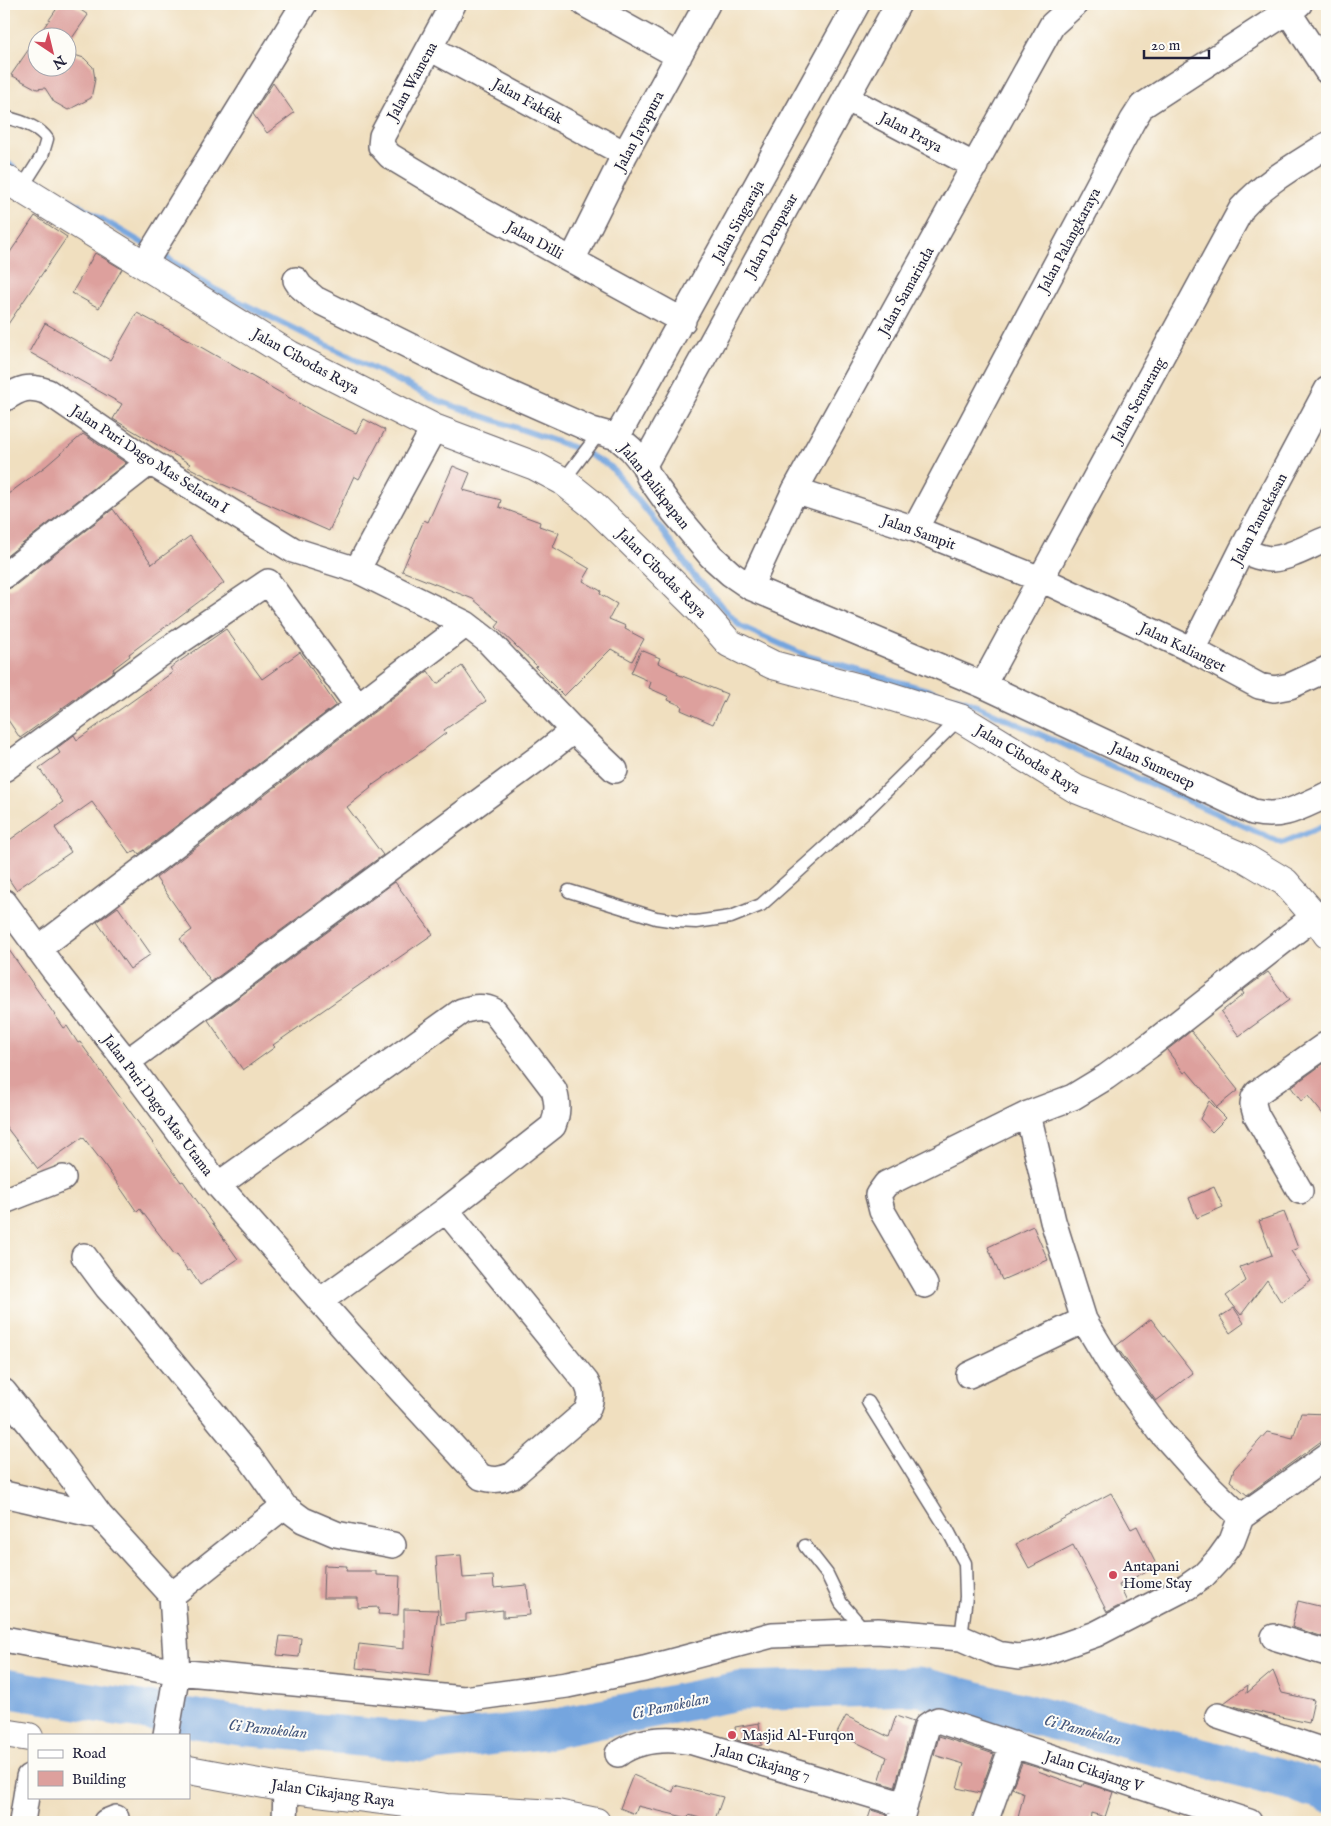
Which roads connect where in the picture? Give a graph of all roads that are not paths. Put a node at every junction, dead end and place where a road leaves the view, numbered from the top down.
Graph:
1 (304, 4) edge
2 (453, 4) edge
3 (585, 4) edge
4 (707, 4) edge
5 (857, 4) edge
6 (898, 4) edge
7 (1075, 4) edge
8 (1290, 6) edge
9 (430, 48) junction
10 (679, 56) junction
11 (1327, 71) edge
12 (846, 98) junction
13 (4, 117) edge
14 (1327, 145) edge
15 (625, 154) junction
16 (390, 156) joint
17 (975, 166) junction
18 (12, 183) edge
19 (150, 255) junction
20 (572, 260) junction
21 (296, 280) dead end
22 (682, 321) junction
23 (1327, 390) edge
24 (4, 399) edge
25 (434, 428) junction
26 (603, 438) junction
27 (150, 462) junction
28 (644, 465) junction
29 (563, 482) junction
30 (795, 490) junction
31 (915, 529) junction
32 (1327, 538) edge
33 (293, 550) junction
34 (1242, 550) junction
35 (357, 570) junction
36 (4, 576) edge
37 (1041, 579) junction
38 (268, 582) junction
39 (750, 587) junction
40 (466, 624) junction
41 (1192, 650) junction
42 (1327, 669) edge
43 (983, 685) junction
44 (358, 706) junction
45 (960, 718) junction
46 (572, 729) junction
47 (4, 769) edge
48 (615, 770) dead end
49 (1327, 795) edge
50 (569, 891) dead end
51 (4, 902) edge
52 (1321, 925) edge
53 (38, 949) junction
54 (1327, 1044) edge
55 (127, 1062) junction
56 (1028, 1114) junction
57 (62, 1178) dead end
58 (218, 1185) junction
59 (1300, 1191) dead end
60 (4, 1201) edge
61 (446, 1210) junction
62 (84, 1256) dead end
63 (925, 1285) dead end
64 (320, 1302) junction
65 (1084, 1320) junction
66 (968, 1375) dead end
67 (4, 1392) edge
68 (868, 1402) dead end
69 (1327, 1456) edge
70 (4, 1494) edge
71 (284, 1506) junction
72 (100, 1516) junction
73 (1241, 1517) junction
74 (393, 1545) dead end
75 (805, 1546) dead end
76 (172, 1595) junction
77 (866, 1632) junction
78 (1274, 1637) dead end
79 (961, 1638) junction
80 (4, 1639) edge
81 (1327, 1654) edge
82 (176, 1681) junction
83 (1218, 1716) dead end
84 (4, 1733) edge
85 (166, 1734) edge
86 (28, 1737) edge
87 (1013, 1744) junction
88 (1327, 1752) edge
89 (618, 1754) dead end
90 (190, 1770) edge
91 (28, 1783) edge
92 (286, 1788) junction
93 (902, 1814) edge
94 (22, 1822) edge
95 (285, 1822) edge
96 (596, 1822) edge
97 (985, 1822) edge
98 (1250, 1822) edge

1 - 19 street
2 - 9 street, Jalan Wamena
3 - 10 street
4 - 10 street, Jalan Jayapura
5 - 22 street, Jalan Singaraja
6 - 12 street, Jalan Denpasar
7 - 17 street, Jalan Samarinda
8 - 11 street
8 - 31 street, Jalan Palangkaraya
9 - 15 street, Jalan Fakfak
9 - 16 street, Jalan Wamena
10 - 15 street, Jalan Jayapura
12 - 17 street, Jalan Praya
12 - 28 street, Jalan Denpasar
13 - 18 lane
14 - 37 street, Jalan Semarang
15 - 20 street, Jalan Jayapura
16 - 20 street, Jalan Dilli
17 - 30 street, Jalan Samarinda
18 - 19 street, Jalan Cibodas Raya
19 - 25 street, Jalan Cibodas Raya
20 - 22 street, Jalan Dilli
21 - 26 street, Jalan Balikpapan
22 - 26 street, Jalan Singaraja
23 - 34 street, Jalan Pamekasan
24 - 27 street, Jalan Puri Dago Mas Selatan I
25 - 29 street, Jalan Cibodas Raya
25 - 35 street
26 - 28 street, Jalan Balikpapan
26 - 29 lane
27 - 33 street, Jalan Puri Dago Mas Selatan I
27 - 36 street
28 - 39 street, Jalan Balikpapan
29 - 45 street, Jalan Cibodas Raya
30 - 31 street, Jalan Sampit
30 - 39 street, Jalan Samarinda
31 - 37 street, Jalan Sampit
32 - 34 street
33 - 35 street, Jalan Puri Dago Mas Selatan I
33 - 38 street
34 - 41 street, Jalan Pamekasan
35 - 40 street, Jalan Puri Dago Mas Selatan I
37 - 41 street, Jalan Kalianget
37 - 43 street, Jalan Semarang
38 - 44 street
38 - 47 street
39 - 43 street, Jalan Balikpapan
40 - 44 street
40 - 46 street, Jalan Puri Dago Mas Selatan I
41 - 42 street, Jalan Kalianget
43 - 49 street, Jalan Sumenep
44 - 53 street
45 - 50 lane
45 - 52 street, Jalan Cibodas Raya
46 - 48 street, Jalan Puri Dago Mas Selatan I
46 - 55 street
51 - 53 street, Jalan Puri Dago Mas Utama
52 - 56 street
53 - 55 street, Jalan Puri Dago Mas Utama
54 - 59 street
55 - 58 street, Jalan Puri Dago Mas Utama
56 - 63 street
56 - 65 street
57 - 60 street
58 - 61 street
58 - 64 street, Jalan Puri Dago Mas Utama
61 - 64 street
61 - 64 street, Jalan Puri Dago Mas Utama
62 - 71 street
65 - 66 street
65 - 73 street
67 - 72 street
68 - 79 lane
69 - 73 street
70 - 72 street
71 - 74 street
71 - 76 street
72 - 76 street
73 - 79 street
75 - 77 lane
76 - 82 street
77 - 79 street
77 - 82 street
78 - 81 street
80 - 82 street
82 - 85 street
83 - 88 street
84 - 86 street
87 - 93 street, Jalan Cikajang V
87 - 97 street
87 - 98 street, Jalan Cikajang V
89 - 93 street, Jalan Cikajang 7
90 - 92 street, Jalan Cikajang Raya
91 - 94 street
92 - 95 street
92 - 96 street, Jalan Cikajang Raya

